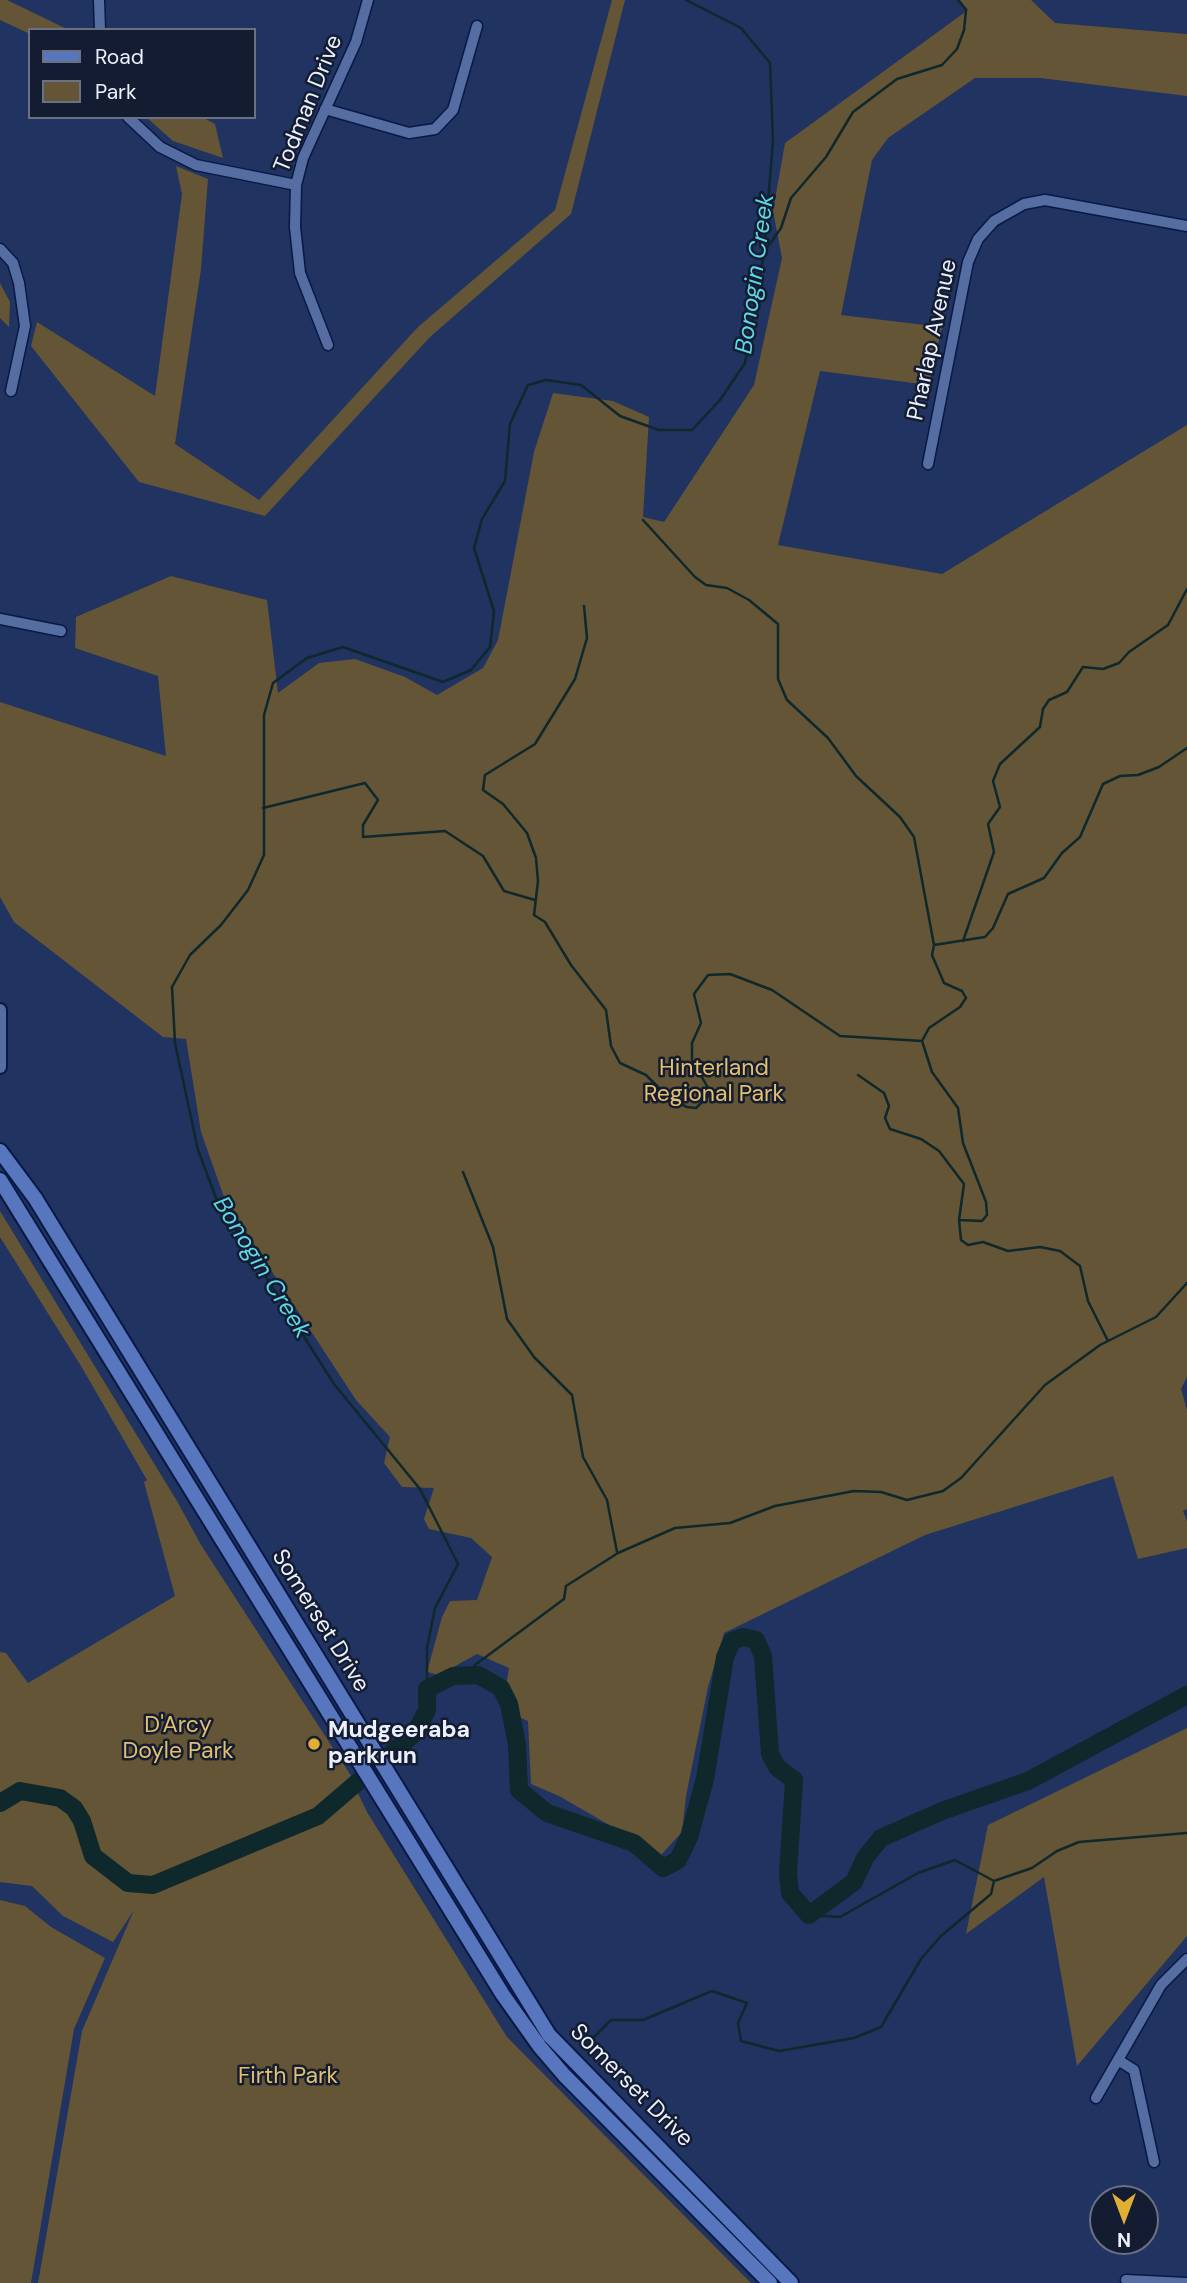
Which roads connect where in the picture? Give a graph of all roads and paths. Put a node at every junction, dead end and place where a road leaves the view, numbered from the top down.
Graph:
1 (99, 0) edge
2 (368, 0) edge
3 (477, 26) dead end
4 (100, 28) edge
5 (325, 109) junction
6 (130, 119) edge
7 (296, 185) junction
8 (1187, 226) edge
9 (0, 249) edge
10 (328, 345) dead end
11 (11, 391) dead end
12 (928, 464) dead end
13 (0, 619) edge
14 (61, 631) dead end
15 (0, 999) edge
16 (0, 1011) edge
17 (0, 1067) edge
18 (0, 1152) edge
19 (0, 1180) edge
20 (205, 1477) junction
21 (189, 1487) junction
22 (1187, 1959) edge
23 (1118, 2060) junction
24 (1096, 2098) dead end
25 (1154, 2162) dead end
26 (1126, 2280) dead end
27 (1186, 2282) edge
28 (770, 2283) edge
29 (791, 2283) edge

1 - 4 street
2 - 5 street, Todman Drive
3 - 5 street
5 - 7 street, Todman Drive
6 - 7 street
7 - 10 street, Todman Drive
8 - 12 street, Pharlap Avenue
9 - 11 street
13 - 14 street
15 - 16 street
16 - 17 street
18 - 20 main road, Somerset Drive
19 - 21 main road, Somerset Drive
20 - 21 main road
20 - 29 main road, Somerset Drive
21 - 28 main road, Somerset Drive
22 - 23 street
23 - 24 street
23 - 25 street
26 - 27 street

